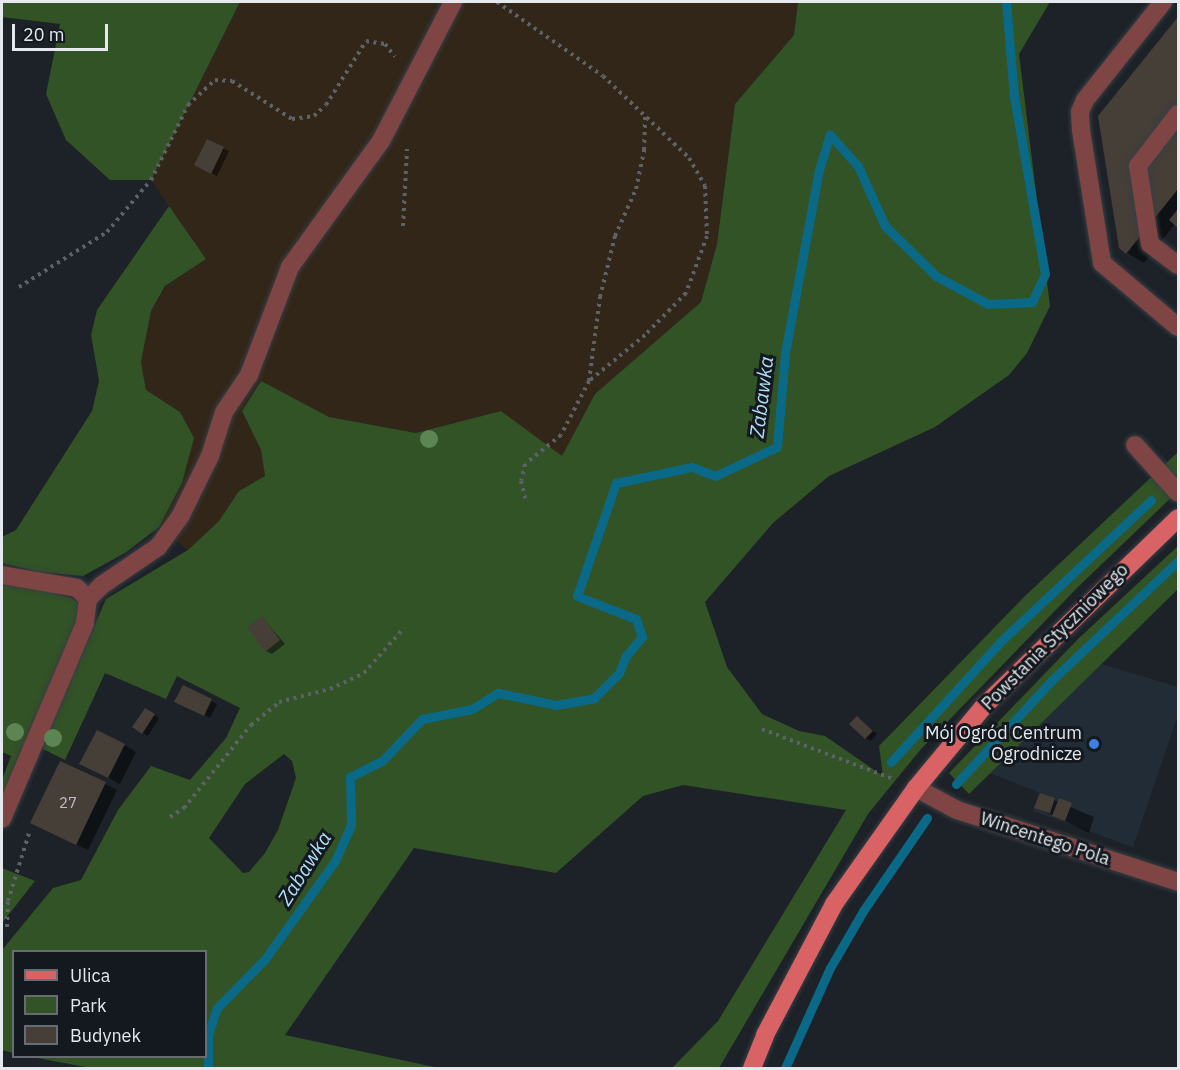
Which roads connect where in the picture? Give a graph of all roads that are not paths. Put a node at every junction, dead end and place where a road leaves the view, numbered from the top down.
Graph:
1 (453, 2) edge
2 (1163, 2) edge
3 (1179, 114) edge
4 (1179, 265) edge
5 (1179, 327) edge
6 (1135, 445) dead end
7 (1179, 493) edge
8 (1179, 518) edge
9 (2, 575) edge
10 (88, 599) junction
11 (916, 788) junction
12 (2, 819) edge
13 (1179, 882) edge
14 (752, 1068) edge

1 - 10 street
2 - 5 street
3 - 4 street
6 - 7 street
8 - 11 main road, Powstania Styczniowego
9 - 10 street
10 - 12 street
11 - 13 street, Wincentego Pola
11 - 14 main road, Powstania Styczniowego

